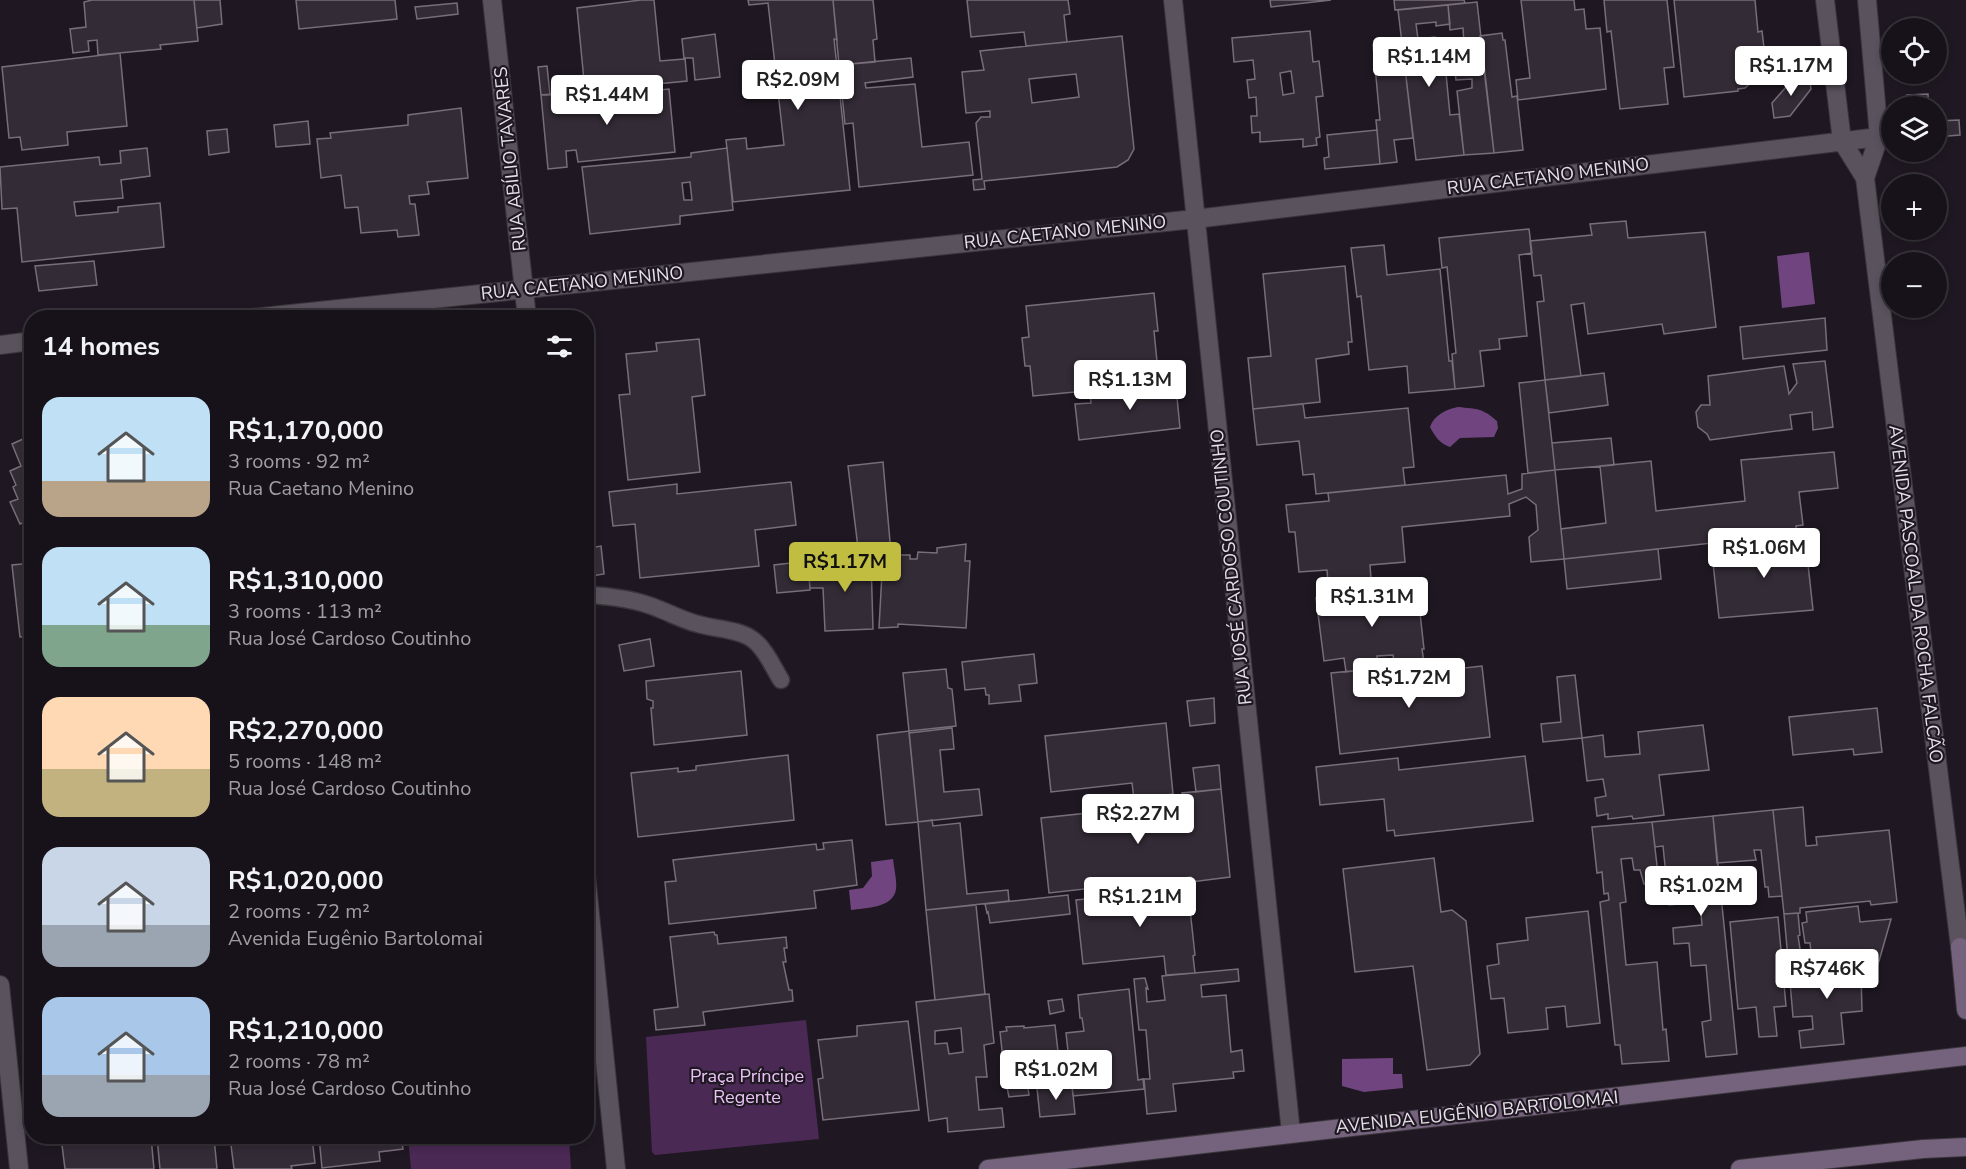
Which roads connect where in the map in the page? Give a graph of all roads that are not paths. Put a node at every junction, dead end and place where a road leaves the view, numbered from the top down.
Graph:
1 (492, 0) edge
2 (1173, 0) edge
3 (1825, 0) edge
4 (1867, 0) edge
5 (1879, 137) junction
6 (1842, 141) junction
7 (1864, 178) junction
8 (1194, 219) junction
9 (524, 289) junction
10 (326, 310) edge
11 (526, 310) edge
12 (24, 342) edge
13 (0, 345) edge
14 (594, 595) edge
15 (782, 680) dead end
16 (1963, 947) edge
17 (594, 953) edge
18 (0, 985) edge
19 (1966, 1010) edge
20 (1966, 1056) edge
21 (1292, 1133) junction
22 (1966, 1147) edge
23 (19, 1169) edge
24 (616, 1169) edge
25 (988, 1169) edge
26 (1740, 1169) edge

1 - 9 street, RUA ABÍLIO TAVARES
2 - 8 street, RUA JOSÉ CARDOSO COUTINHO
3 - 6 street, AVENIDA PASCOAL DA ROCHA FALCÃO
4 - 5 street, AVENIDA PASCOAL DA ROCHA FALCÃO
5 - 6 street, RUA CAETANO MENINO
5 - 7 street, AVENIDA PASCOAL DA ROCHA FALCÃO
6 - 7 street, AVENIDA PASCOAL DA ROCHA FALCÃO
6 - 8 street, RUA CAETANO MENINO
7 - 16 street, AVENIDA PASCOAL DA ROCHA FALCÃO
8 - 9 street, RUA CAETANO MENINO
8 - 21 street, RUA JOSÉ CARDOSO COUTINHO
9 - 10 street, RUA CAETANO MENINO
9 - 11 street, RUA ABÍLIO TAVARES
12 - 13 street
14 - 15 lane
16 - 19 street, AVENIDA PASCOAL DA ROCHA FALCÃO
17 - 24 street
18 - 23 street
20 - 21 street, AVENIDA EUGÊNIO BARTOLOMAI
21 - 25 street, AVENIDA EUGÊNIO BARTOLOMAI
22 - 26 street

